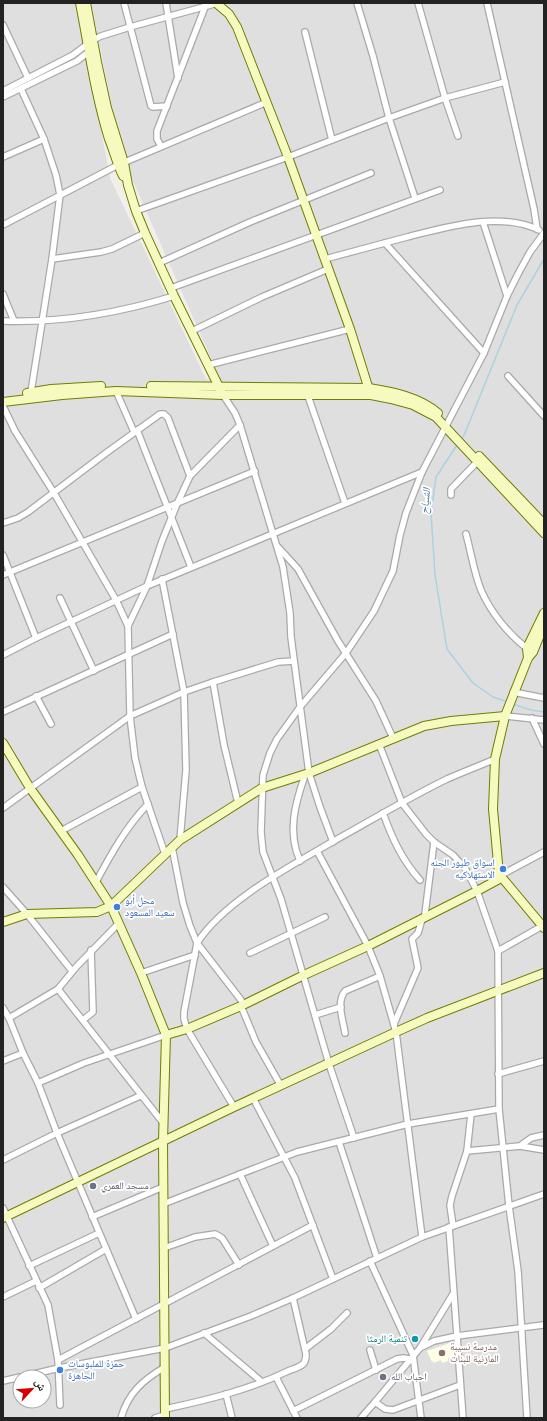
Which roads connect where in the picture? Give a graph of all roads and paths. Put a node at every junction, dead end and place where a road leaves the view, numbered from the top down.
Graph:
1 (80, 3) edge
2 (86, 3) edge
3 (124, 3) edge
4 (166, 3) edge
5 (216, 3) edge
6 (357, 3) edge
7 (418, 3) edge
8 (487, 3) edge
9 (205, 7) junction
10 (168, 16) junction
11 (3, 25) edge
12 (130, 27) junction
13 (305, 32) dead end
14 (90, 46) junction
15 (28, 78) junction
16 (178, 79) junction
17 (504, 82) junction
18 (21, 89) junction
19 (3, 91) edge
20 (3, 97) edge
21 (446, 98) junction
22 (267, 102) junction
23 (167, 106) junction
24 (389, 118) junction
25 (458, 136) dead end
26 (44, 139) junction
27 (332, 140) junction
28 (161, 146) junction
29 (3, 157) edge
30 (288, 157) junction
31 (121, 164) junction
32 (371, 173) dead end
33 (440, 190) dead end
34 (60, 195) junction
35 (415, 198) junction
36 (303, 201) junction
37 (136, 211) junction
38 (483, 222) junction
39 (3, 225) edge
40 (537, 229) junction
41 (145, 233) junction
42 (544, 233) edge
43 (316, 234) junction
44 (385, 243) junction
45 (52, 259) junction
46 (325, 259) junction
47 (159, 262) junction
48 (328, 270) junction
49 (172, 292) junction
50 (3, 294) edge
51 (507, 296) junction
52 (43, 320) junction
53 (3, 321) edge
54 (14, 321) junction
55 (350, 329) junction
56 (192, 331) junction
57 (484, 353) junction
58 (209, 368) junction
59 (508, 376) dead end
60 (200, 386) junction
61 (219, 387) junction
62 (116, 391) junction
63 (31, 392) junction
64 (370, 392) junction
65 (224, 395) junction
66 (308, 396) junction
67 (3, 397) edge
68 (3, 402) edge
69 (3, 406) edge
70 (544, 416) edge
71 (240, 425) junction
72 (450, 428) junction
73 (135, 431) junction
74 (464, 444) junction
75 (477, 462) junction
76 (255, 471) junction
77 (422, 472) junction
78 (190, 476) junction
79 (54, 493) junction
80 (451, 496) dead end
81 (345, 503) junction
82 (177, 504) junction
83 (168, 507) junction
84 (172, 516) junction
85 (3, 523) edge
86 (544, 524) edge
87 (544, 533) edge
88 (272, 534) junction
89 (466, 534) dead end
90 (82, 543) junction
91 (278, 547) junction
92 (3, 555) edge
93 (191, 567) junction
94 (10, 573) junction
95 (3, 576) edge
96 (162, 579) junction
97 (147, 586) junction
98 (60, 598) dead end
99 (116, 600) junction
100 (544, 613) edge
101 (71, 622) junction
102 (128, 626) junction
103 (544, 626) edge
104 (173, 634) junction
105 (36, 638) junction
106 (346, 653) junction
107 (529, 653) junction
108 (130, 654) junction
109 (3, 655) edge
110 (294, 660) junction
111 (94, 671) junction
112 (213, 682) junction
113 (184, 692) junction
114 (513, 694) junction
115 (36, 696) junction
116 (544, 698) edge
117 (300, 707) junction
118 (3, 712) edge
119 (506, 713) junction
120 (130, 716) junction
121 (532, 718) junction
122 (544, 720) edge
123 (51, 724) dead end
124 (393, 738) junction
125 (3, 743) edge
126 (379, 744) junction
127 (544, 744) edge
128 (495, 759) junction
129 (307, 774) junction
130 (142, 787) junction
131 (30, 788) junction
132 (262, 788) junction
133 (238, 803) junction
134 (402, 803) junction
135 (148, 804) junction
136 (3, 808) edge
137 (383, 813) junction
138 (61, 831) junction
139 (180, 840) junction
140 (333, 842) junction
141 (434, 842) junction
142 (172, 847) junction
143 (317, 851) junction
144 (544, 852) edge
145 (165, 854) junction
146 (300, 861) junction
147 (502, 875) junction
148 (273, 877) junction
149 (420, 880) dead end
150 (96, 882) junction
151 (3, 887) edge
152 (476, 889) junction
153 (111, 906) junction
154 (27, 914) junction
155 (325, 917) dead end
156 (424, 917) junction
157 (3, 922) edge
158 (119, 923) junction
159 (543, 926) edge
160 (291, 933) junction
161 (197, 943) junction
162 (367, 943) junction
163 (91, 950) junction
164 (498, 952) junction
165 (250, 953) dead end
166 (194, 955) junction
167 (72, 972) junction
168 (140, 973) junction
169 (303, 973) junction
170 (544, 973) edge
171 (380, 976) junction
172 (58, 988) junction
173 (499, 990) junction
174 (241, 1003) junction
175 (341, 1007) junction
176 (3, 1008) edge
177 (315, 1015) junction
178 (9, 1018) junction
179 (83, 1020) junction
180 (185, 1028) junction
181 (395, 1028) junction
182 (346, 1033) dead end
183 (166, 1035) junction
184 (23, 1053) junction
185 (109, 1055) junction
186 (3, 1061) edge
187 (544, 1061) edge
188 (329, 1064) junction
189 (498, 1074) junction
190 (38, 1083) junction
191 (281, 1086) junction
192 (140, 1096) junction
193 (253, 1098) junction
194 (234, 1107) junction
195 (499, 1109) junction
196 (471, 1114) junction
197 (164, 1124) junction
198 (408, 1124) junction
199 (57, 1133) junction
200 (544, 1134) edge
201 (354, 1138) junction
202 (163, 1141) junction
203 (339, 1142) junction
204 (520, 1146) junction
205 (504, 1147) junction
206 (544, 1150) edge
207 (467, 1151) junction
208 (284, 1156) junction
209 (3, 1160) edge
210 (240, 1174) junction
211 (77, 1181) junction
212 (163, 1187) junction
213 (544, 1194) edge
214 (164, 1204) junction
215 (510, 1206) junction
216 (3, 1208) edge
217 (5, 1217) edge
218 (92, 1217) junction
219 (313, 1225) junction
220 (451, 1227) junction
221 (99, 1232) junction
222 (422, 1237) junction
223 (273, 1246) junction
224 (164, 1248) junction
225 (106, 1249) junction
226 (377, 1258) junction
227 (370, 1261) junction
228 (239, 1265) junction
229 (29, 1266) junction
230 (333, 1279) junction
231 (36, 1281) junction
232 (39, 1288) junction
233 (453, 1294) junction
234 (3, 1297) edge
235 (293, 1298) junction
236 (165, 1304) junction
237 (347, 1313) dead end
238 (136, 1319) junction
239 (543, 1325) edge
240 (522, 1327) junction
241 (204, 1333) junction
242 (458, 1336) junction
243 (165, 1348) junction
244 (420, 1348) junction
245 (306, 1349) junction
246 (370, 1350) dead end
247 (412, 1357) junction
248 (58, 1360) junction
249 (165, 1367) junction
250 (59, 1368) junction
251 (52, 1370) edge
252 (376, 1370) junction
253 (276, 1377) junction
254 (262, 1382) junction
255 (460, 1385) junction
256 (226, 1394) junction
257 (420, 1401) junction
258 (375, 1402) junction
259 (60, 1405) dead end
260 (294, 1410) junction
261 (165, 1414) edge
262 (121, 1418) edge
263 (154, 1418) edge
264 (232, 1418) edge
265 (297, 1418) edge
266 (361, 1418) edge
267 (421, 1418) edge
268 (463, 1418) edge
269 (527, 1418) edge

1 - 14 street
2 - 14 street
3 - 12 street
4 - 10 street
5 - 9 street
5 - 22 street
6 - 24 street
7 - 21 street
8 - 17 street
9 - 10 street
9 - 16 street
10 - 12 street
10 - 16 street
11 - 15 street
12 - 14 street
12 - 23 street
13 - 27 street
14 - 15 street
14 - 18 street
14 - 31 street
15 - 19 street
16 - 23 street
17 - 21 street
17 - 40 street
18 - 20 street
18 - 26 street
21 - 24 street
21 - 25 street
22 - 28 street
22 - 30 street
23 - 28 street
24 - 27 street
24 - 35 street
26 - 29 street
26 - 34 street
27 - 30 street
28 - 31 street
30 - 36 street
30 - 37 street
31 - 34 street
31 - 37 street
32 - 36 street
33 - 35 street
34 - 39 street
34 - 45 street
35 - 43 street
36 - 43 street
36 - 47 street
37 - 41 street
38 - 40 street
38 - 44 street
38 - 51 street
40 - 42 street
41 - 45 street
41 - 47 street
42 - 51 street
43 - 46 street
43 - 49 street
44 - 46 street
44 - 57 street
45 - 52 street
46 - 48 street
47 - 49 street
48 - 55 street
48 - 56 street
49 - 52 street
49 - 56 street
50 - 54 street
51 - 57 street
52 - 54 street
52 - 63 street
53 - 54 street
55 - 58 street
55 - 64 street
56 - 58 street
57 - 72 street
58 - 60 street
58 - 61 street
59 - 70 street
60 - 61 street
60 - 63 street
61 - 64 street
61 - 65 street
62 - 65 street
62 - 68 street
62 - 73 street
63 - 67 street
64 - 66 street
64 - 72 street
65 - 66 street
65 - 71 street
66 - 81 street
69 - 79 street
71 - 76 street
71 - 78 street
72 - 74 street
72 - 77 street
73 - 78 street
73 - 79 street
73 - 83 street
74 - 75 street
74 - 86 street
75 - 80 street
75 - 87 street
76 - 82 street
76 - 88 street
77 - 81 street
77 - 106 street
78 - 82 street
79 - 85 street
79 - 90 street
81 - 88 street
82 - 83 street
82 - 84 street
83 - 84 street
83 - 90 street
84 - 93 street
84 - 97 street
88 - 91 street
88 - 93 street
89 - 107 street
90 - 94 street
90 - 99 street
91 - 106 street
91 - 110 street
92 - 94 street
93 - 96 street
94 - 95 street
94 - 105 street
96 - 97 street
96 - 104 street
97 - 99 street
97 - 102 street
98 - 101 street
99 - 101 street
99 - 102 street
100 - 107 street
101 - 105 street
101 - 111 street
102 - 108 street
103 - 107 street
104 - 108 street
104 - 113 street
105 - 109 street
106 - 117 street
106 - 124 street
107 - 114 street
108 - 111 street
108 - 120 street
110 - 112 street
110 - 117 street
111 - 115 street
112 - 113 street
112 - 133 street
113 - 120 street
113 - 139 street
114 - 116 street
114 - 119 street
115 - 118 street
115 - 123 street
117 - 129 street
117 - 132 street
119 - 121 street
119 - 124 street
119 - 128 street
120 - 130 street
120 - 131 street
121 - 122 street
121 - 127 street
124 - 126 street
125 - 131 street
126 - 129 street
126 - 134 street
128 - 134 street
128 - 147 street
129 - 132 street
129 - 140 street
129 - 146 street
130 - 135 street
130 - 138 street
131 - 136 street
131 - 138 street
132 - 133 street
132 - 148 street
133 - 139 street
134 - 137 street
134 - 141 street
135 - 145 street
135 - 150 street
137 - 140 street
137 - 149 street
138 - 150 street
139 - 142 street
140 - 143 street
141 - 152 street
141 - 156 street
142 - 145 street
142 - 161 street
143 - 146 street
143 - 162 street
144 - 147 street
145 - 153 street
146 - 148 street
147 - 152 street
147 - 159 street
148 - 160 street
148 - 161 street
150 - 153 street
151 - 154 street
152 - 156 street
152 - 164 street
153 - 154 street
153 - 158 street
154 - 157 street
154 - 167 street
155 - 160 street
156 - 162 street
156 - 181 street
158 - 163 street
158 - 168 street
159 - 164 street
160 - 165 street
160 - 169 street
161 - 166 street
161 - 174 street
162 - 169 street
162 - 171 street
163 - 167 street
163 - 179 street
164 - 173 street
166 - 168 street
166 - 180 street
167 - 172 street
168 - 183 street
169 - 174 street
169 - 177 street
170 - 173 street
171 - 175 street
171 - 181 street
172 - 178 street
172 - 179 street
173 - 181 street
173 - 189 street
174 - 180 street
174 - 191 street
175 - 177 street
175 - 182 street
176 - 178 street
177 - 188 street
178 - 184 street
179 - 185 street
180 - 183 street
180 - 194 street
181 - 188 street
181 - 198 street
183 - 185 street
183 - 197 street
184 - 186 street
184 - 190 street
185 - 190 street
185 - 192 street
187 - 189 street
188 - 191 street
188 - 201 street
189 - 195 street
190 - 199 street
191 - 193 street
192 - 197 street
192 - 199 street
193 - 194 street
193 - 208 street
194 - 202 street
195 - 196 street
195 - 205 street
196 - 198 street
196 - 207 street
197 - 202 street
198 - 201 street
198 - 222 street
199 - 209 street
199 - 211 street
200 - 204 street
201 - 203 street
202 - 211 street
202 - 212 street
203 - 208 street
203 - 226 street
204 - 205 street
204 - 206 street
205 - 207 street
205 - 215 street
207 - 220 street
208 - 210 street
208 - 219 street
210 - 214 street
210 - 223 street
211 - 217 street
211 - 218 street
212 - 214 street
212 - 218 street
213 - 215 street
214 - 224 street
215 - 220 street
215 - 240 street
216 - 217 street
217 - 229 street
218 - 221 street
219 - 223 street
219 - 230 street
220 - 222 street
220 - 233 street
221 - 225 street
221 - 229 street
222 - 226 street
223 - 228 street
224 - 228 street
224 - 236 street
225 - 232 street
225 - 238 street
226 - 227 street
227 - 230 street
227 - 247 street
228 - 236 street
229 - 231 street
230 - 235 street
231 - 232 street
231 - 234 street
232 - 248 street
233 - 242 street
233 - 244 street
235 - 241 street
235 - 245 street
236 - 238 street
236 - 243 street
237 - 245 street
238 - 248 street
239 - 240 street
240 - 242 street
240 - 269 street
241 - 243 street
241 - 254 street
242 - 244 street
242 - 255 street
243 - 249 street
243 - 250 street
244 - 247 street
245 - 253 street
246 - 252 street
247 - 252 street
247 - 257 street
247 - 258 street
248 - 250 street
249 - 261 street
249 - 262 street
250 - 251 street
250 - 259 street
252 - 260 street
253 - 254 street
253 - 260 street
254 - 256 street
255 - 257 street
255 - 268 street
256 - 261 street
256 - 264 street
257 - 258 street
257 - 267 street
258 - 266 street
260 - 265 street
261 - 263 street

